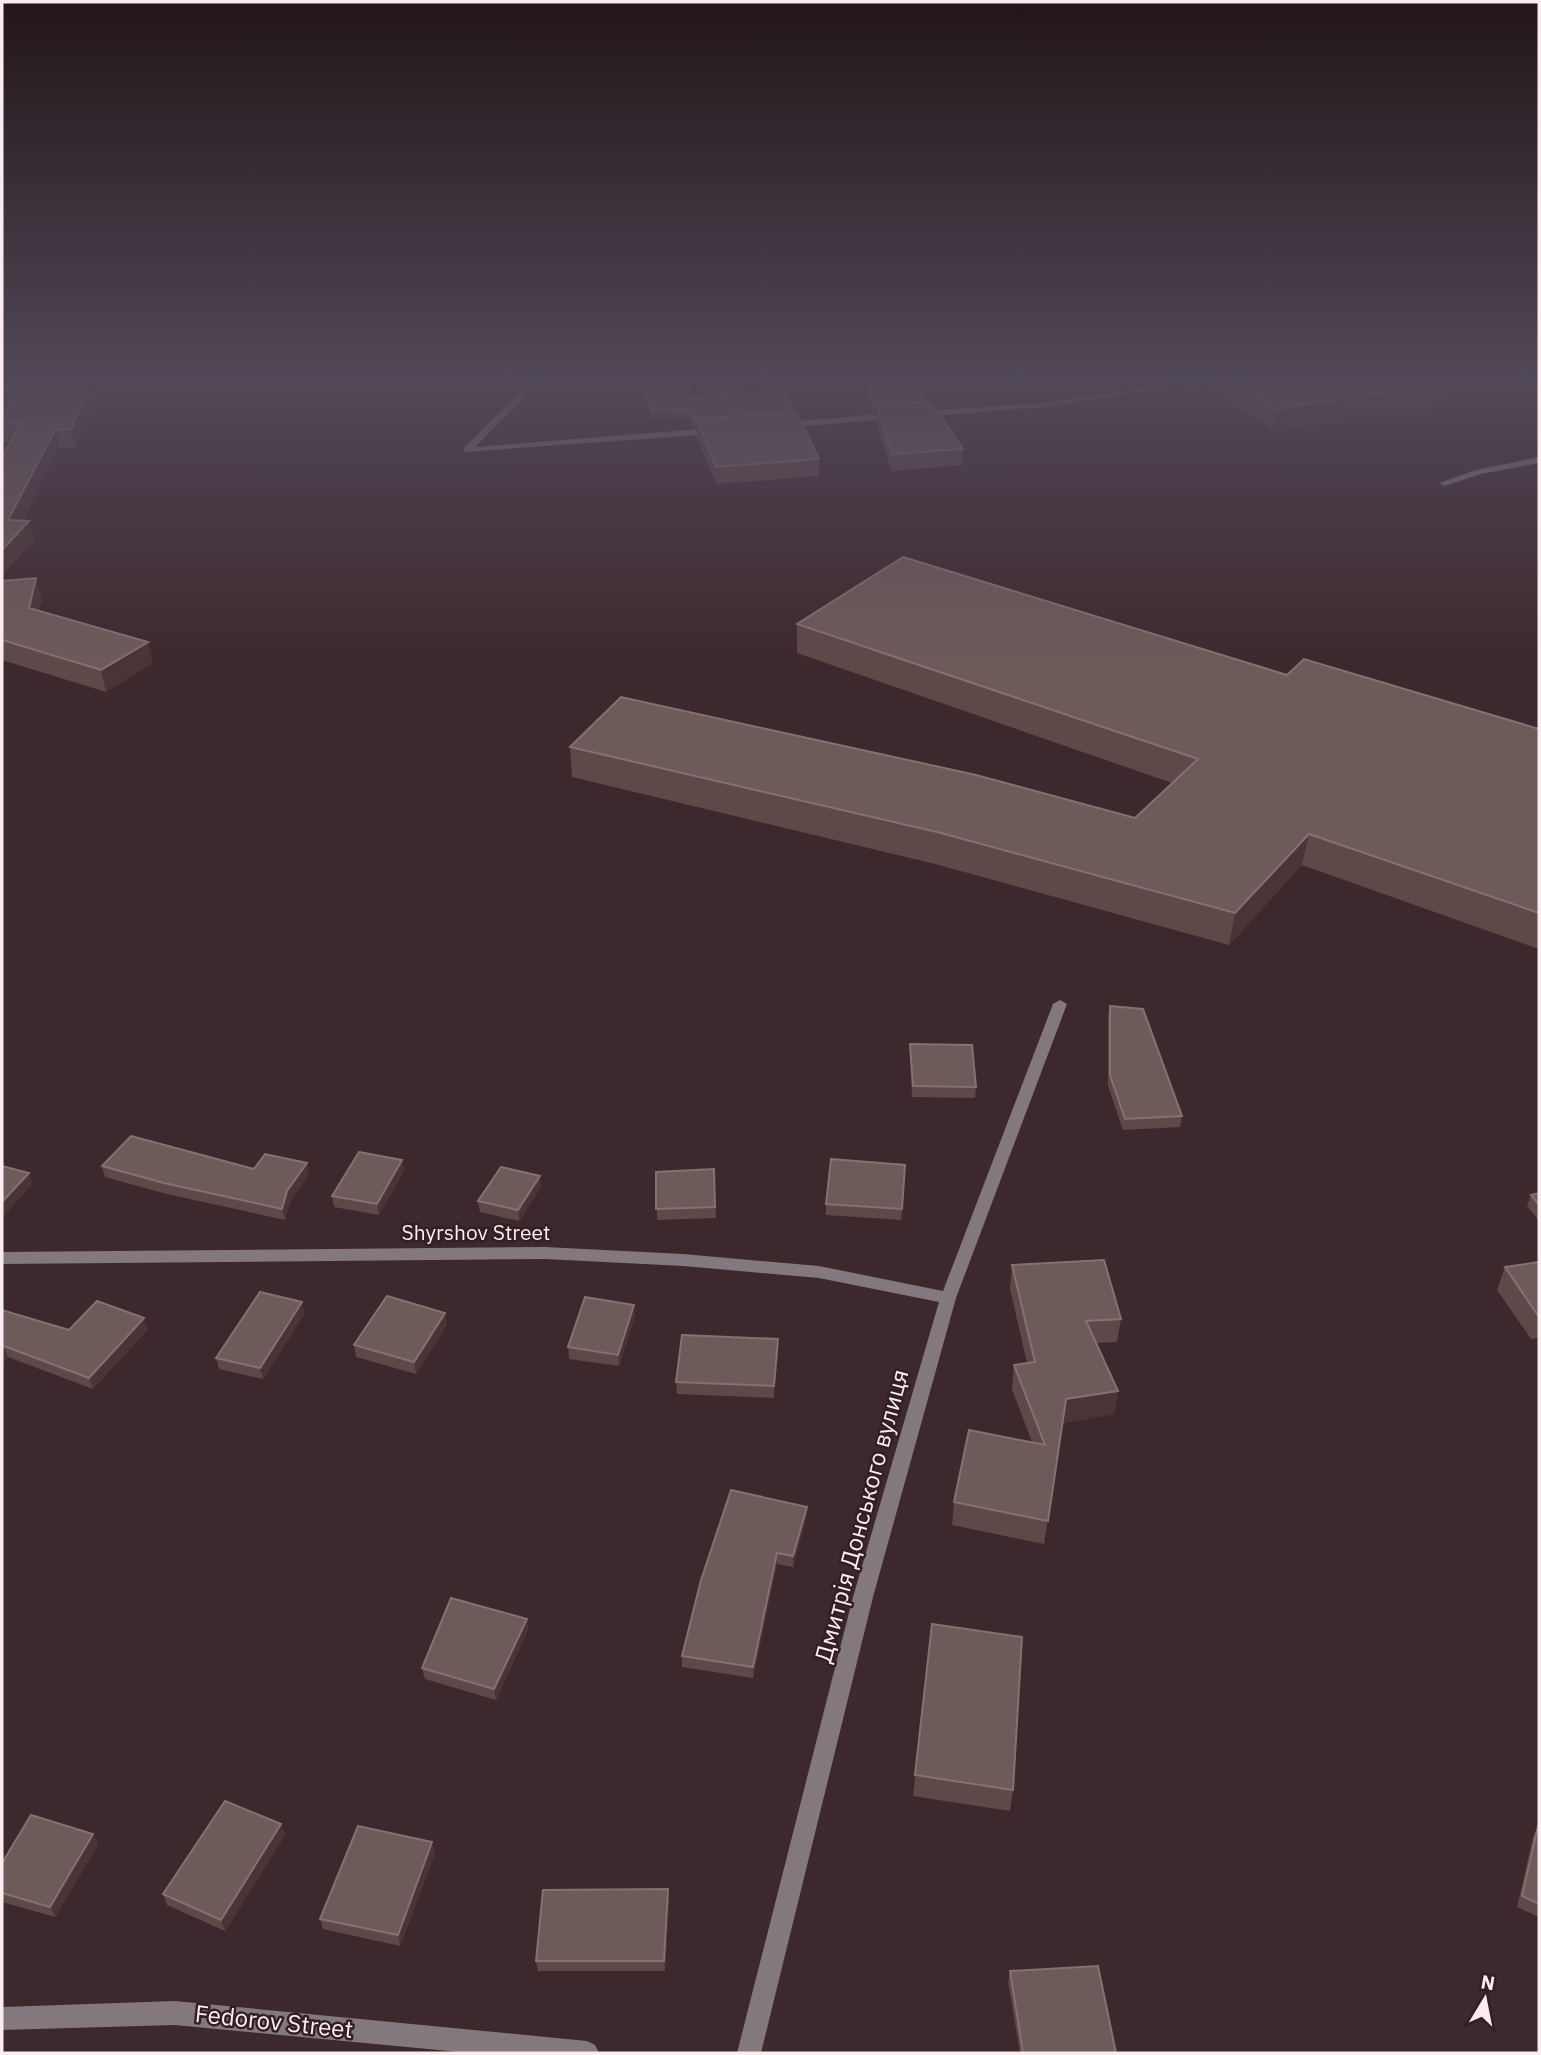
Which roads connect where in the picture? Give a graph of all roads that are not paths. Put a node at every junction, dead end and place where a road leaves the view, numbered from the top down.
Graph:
1 (1473, 474) edge
2 (1444, 483) dead end
3 (1060, 1004) dead end
4 (2, 1258) edge
5 (948, 1298) junction
6 (2, 2019) edge
7 (587, 2053) edge
8 (748, 2053) edge

1 - 2 street
3 - 5 street, Дмитрія Донського вулиця
4 - 5 street, Shyrshov Street
5 - 8 street, Дмитрія Донського вулиця
6 - 7 street, Fedorov Street

